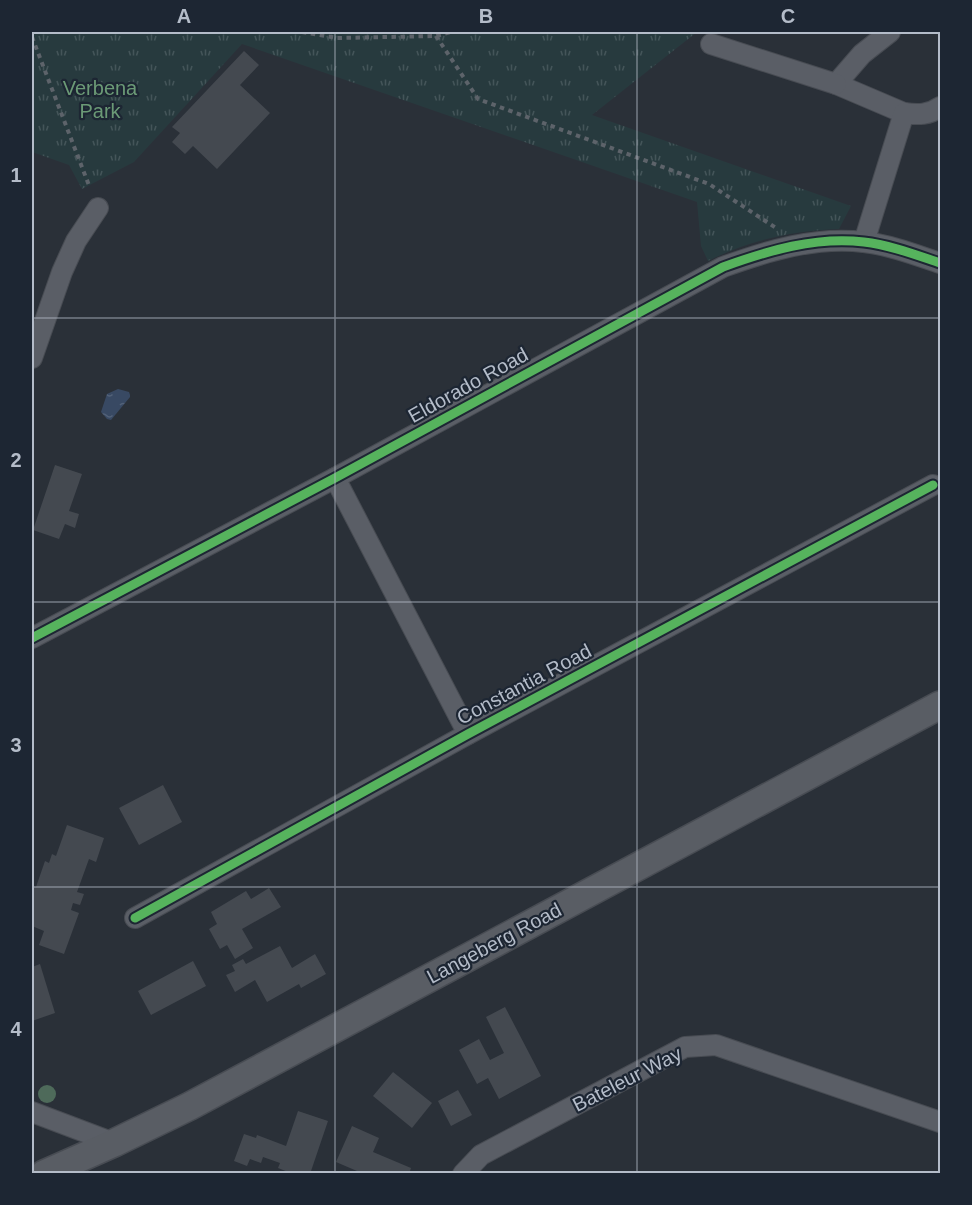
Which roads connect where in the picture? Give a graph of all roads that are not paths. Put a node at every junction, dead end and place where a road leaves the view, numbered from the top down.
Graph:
1 (890, 32) edge
2 (711, 44) dead end
3 (836, 84) junction
4 (940, 107) edge
5 (904, 113) junction
6 (98, 208) road end
7 (864, 242) junction
8 (940, 263) edge
9 (32, 358) edge
10 (335, 478) junction
11 (933, 485) dead end
12 (32, 638) edge
13 (940, 705) edge
14 (468, 734) junction
15 (135, 918) dead end
16 (32, 1112) edge
17 (940, 1122) edge
18 (114, 1143) junction
19 (44, 1173) edge
20 (463, 1173) edge

1 - 3 street
2 - 3 street
3 - 5 street
4 - 5 street
5 - 7 street
6 - 9 street
7 - 8 street, Eldorado Road
7 - 10 street, Eldorado Road
10 - 12 street, Eldorado Road
10 - 14 street, Constantia Road
11 - 14 street, Constantia Road
13 - 18 main road, Langeberg Road
14 - 15 street, Constantia Road
16 - 18 street
17 - 20 street, Bateleur Way
18 - 19 main road, Langeberg Road

